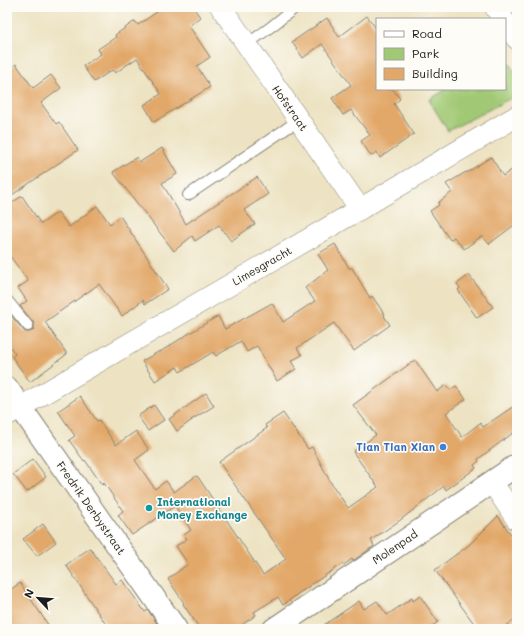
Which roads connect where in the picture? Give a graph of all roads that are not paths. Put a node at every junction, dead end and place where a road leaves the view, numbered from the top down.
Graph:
1 (221, 7) edge
2 (296, 7) edge
3 (495, 7) edge
4 (502, 18) edge
5 (506, 24) edge
6 (517, 40) edge
7 (246, 45) junction
8 (517, 116) edge
9 (299, 120) junction
10 (188, 195) dead end
11 (360, 210) junction
12 (7, 300) edge
13 (28, 326) dead end
14 (7, 388) edge
15 (14, 411) edge
16 (517, 465) edge
17 (492, 482) junction
18 (517, 520) edge
19 (176, 629) edge
20 (274, 629) edge

1 - 7 street, Hofstraat
2 - 7 lane
3 - 4 street
5 - 6 street
7 - 9 street, Hofstraat
8 - 11 street, Limesgracht
9 - 10 lane
9 - 11 street, Hofstraat
11 - 15 street, Limesgracht
12 - 13 lane
14 - 15 main road, Fredrik Derbystraat
15 - 19 main road, Fredrik Derbystraat
16 - 17 main road, Molenpad
17 - 18 street
17 - 20 main road, Molenpad

